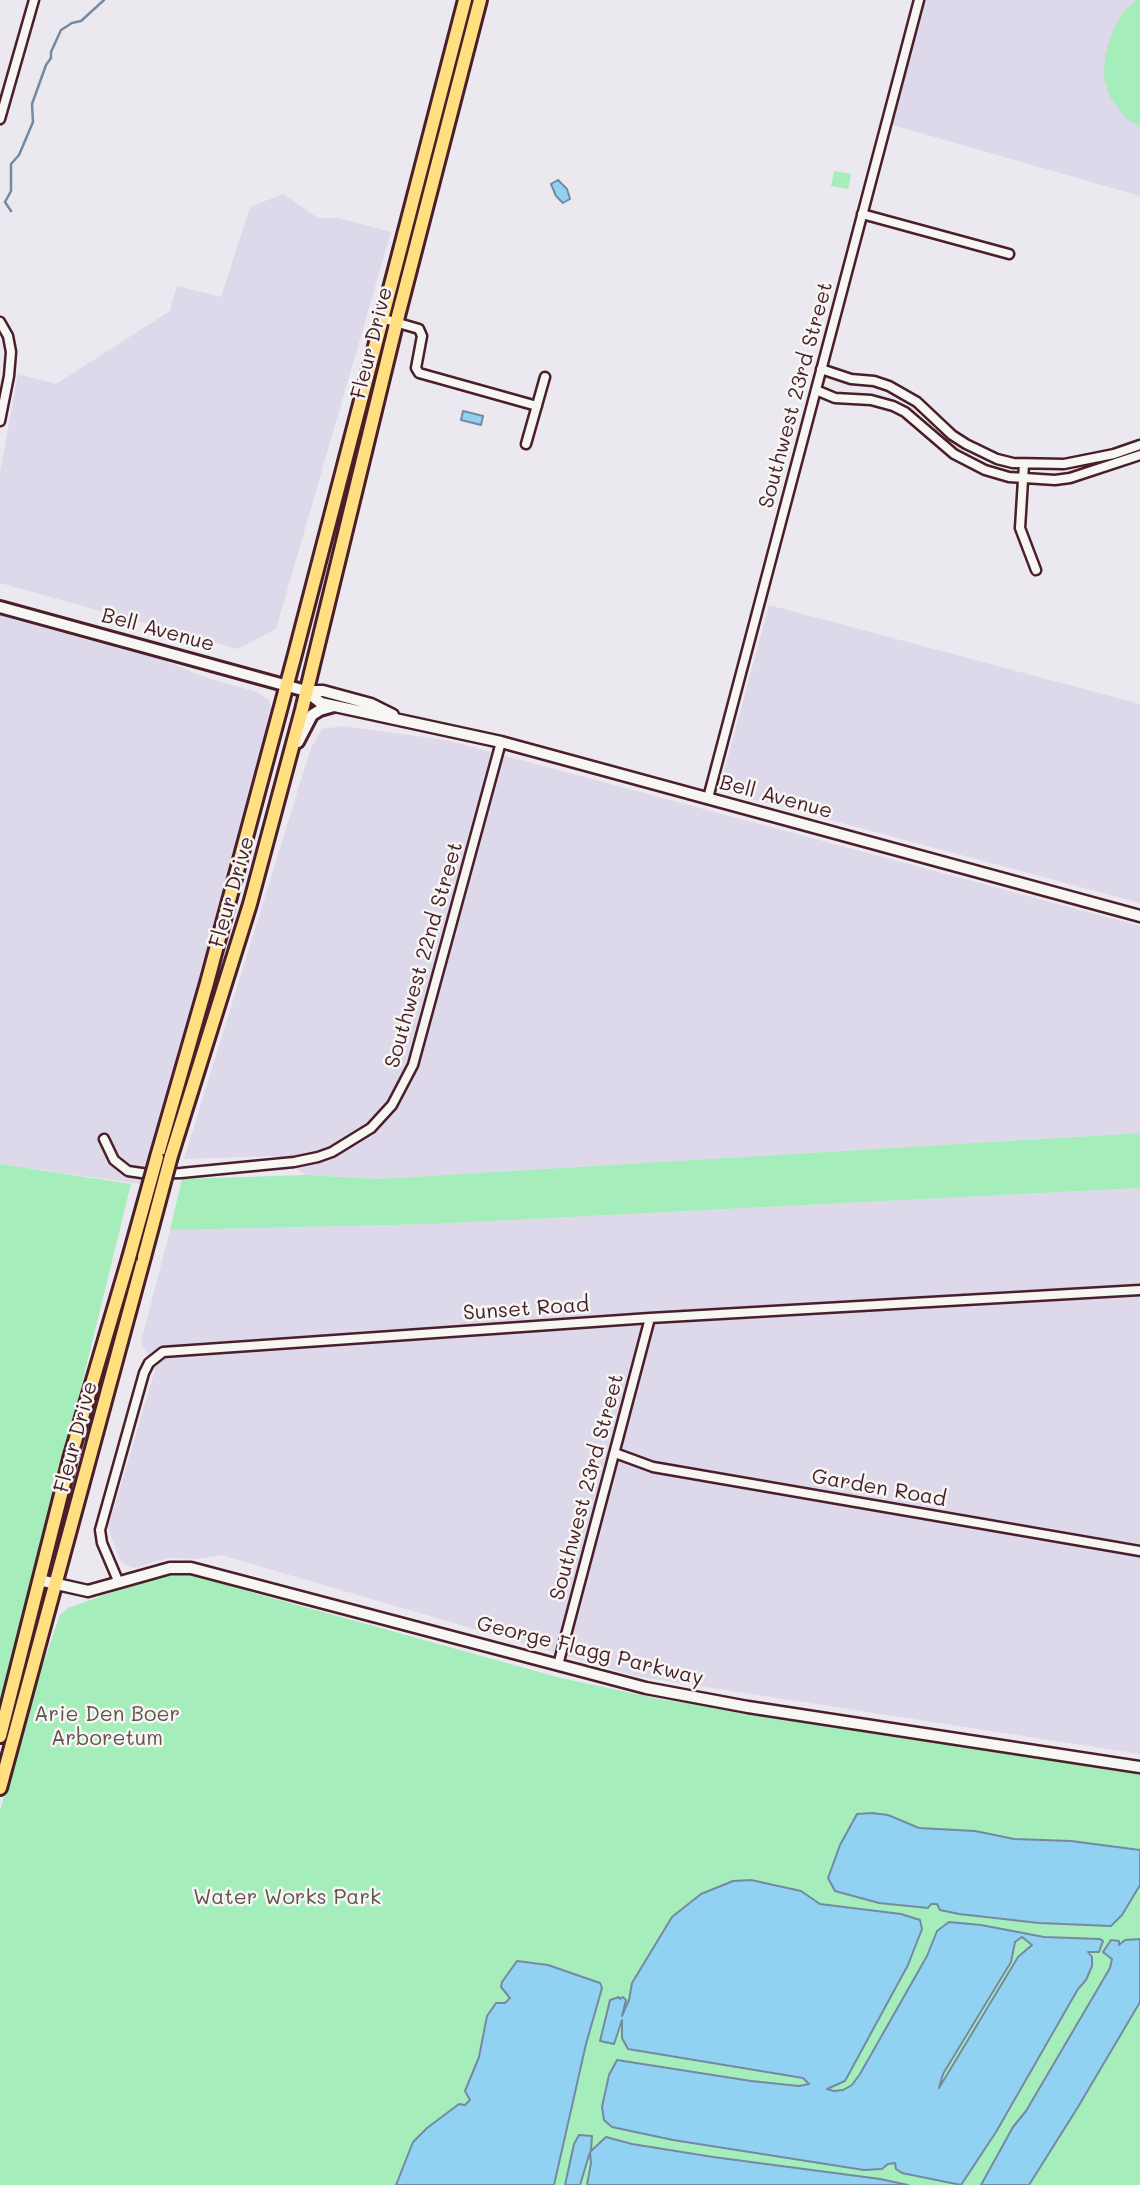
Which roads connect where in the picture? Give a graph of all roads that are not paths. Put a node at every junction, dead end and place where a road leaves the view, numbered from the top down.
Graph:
1 (34, 0) edge
2 (465, 0) edge
3 (481, 0) edge
4 (919, 0) edge
5 (0, 119) edge
6 (862, 214) junction
7 (1009, 254) dead end
8 (381, 318) junction
9 (0, 322) edge
10 (397, 322) junction
11 (821, 369) junction
12 (545, 377) dead end
13 (816, 390) junction
14 (537, 406) junction
15 (931, 414) junction
16 (0, 421) edge
17 (921, 426) junction
18 (526, 444) dead end
19 (1140, 445) edge
20 (1140, 455) edge
21 (1024, 464) junction
22 (1023, 480) junction
23 (1037, 570) dead end
24 (0, 607) edge
25 (286, 685) junction
26 (306, 691) junction
27 (334, 706) junction
28 (400, 718) junction
29 (502, 742) junction
30 (284, 774) junction
31 (708, 798) junction
32 (1140, 916) edge
33 (104, 1139) dead end
34 (1140, 1290) edge
35 (650, 1318) junction
36 (615, 1453) junction
37 (1140, 1551) edge
38 (39, 1580) junction
39 (119, 1583) junction
40 (56, 1584) junction
41 (558, 1665) junction
42 (0, 1737) edge
43 (1140, 1767) edge
44 (0, 1788) edge

1 - 5 street
2 - 8 main road, Fleur Drive
3 - 10 main road, Fleur Drive
4 - 6 street, Southwest 23rd Street
6 - 7 street
6 - 11 street, Southwest 23rd Street
8 - 10 street
8 - 25 main road, Fleur Drive
9 - 16 street
10 - 14 street
10 - 26 main road, Fleur Drive
11 - 13 street, Southwest 23rd Street
11 - 15 street
12 - 14 street
13 - 17 street
13 - 31 street, Southwest 23rd Street
14 - 18 street
15 - 17 street
15 - 21 street
17 - 22 street
19 - 21 street
20 - 22 street
21 - 22 street
22 - 23 street
24 - 25 main road, Bell Avenue
25 - 26 main road, Bell Avenue
25 - 38 main road, Fleur Drive, bridge
26 - 27 street, Bell Avenue
26 - 28 street, Bell Avenue
26 - 30 main road, Fleur Drive
27 - 28 street, Bell Avenue
27 - 30 main road
28 - 29 street, Bell Avenue
29 - 31 street, Bell Avenue
29 - 33 street, Southwest 22nd Street
30 - 40 main road, Fleur Drive, bridge
31 - 32 street, Bell Avenue
34 - 35 street, Sunset Road
35 - 36 street, Southwest 23rd Street
35 - 39 street, Sunset Road
36 - 37 street, Garden Road
36 - 41 street, Southwest 23rd Street
38 - 40 street, George Flagg Parkway
38 - 42 main road, Fleur Drive
39 - 40 street, George Flagg Parkway
39 - 41 street, George Flagg Parkway
40 - 44 main road, Fleur Drive
41 - 43 street, George Flagg Parkway

